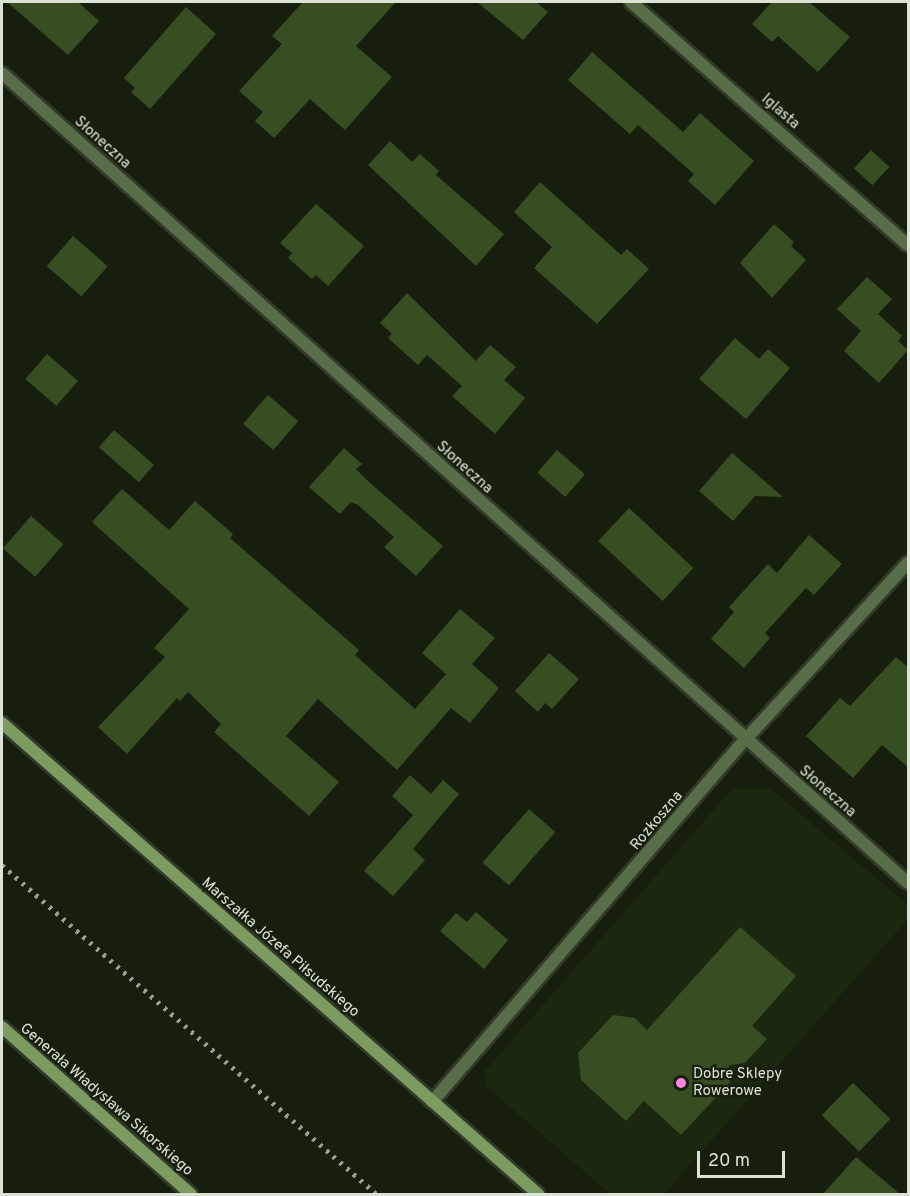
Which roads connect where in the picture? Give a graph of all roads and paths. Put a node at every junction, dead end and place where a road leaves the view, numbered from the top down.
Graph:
1 (632, 2) edge
2 (2, 73) edge
3 (909, 245) edge
4 (909, 563) edge
5 (2, 723) edge
6 (746, 740) junction
7 (909, 884) edge
8 (2, 1027) edge
9 (432, 1102) junction
10 (191, 1194) edge
11 (538, 1194) edge

1 - 3 street, Iglasta
2 - 6 street, Słoneczna
4 - 6 street, Rozkoszna
5 - 9 main road, Marszałka Józefa Piłsudskiego
6 - 7 street, Słoneczna
6 - 9 street, Rozkoszna
8 - 10 main road, Generała Władysława Sikorskiego
9 - 11 main road, Marszałka Józefa Piłsudskiego

